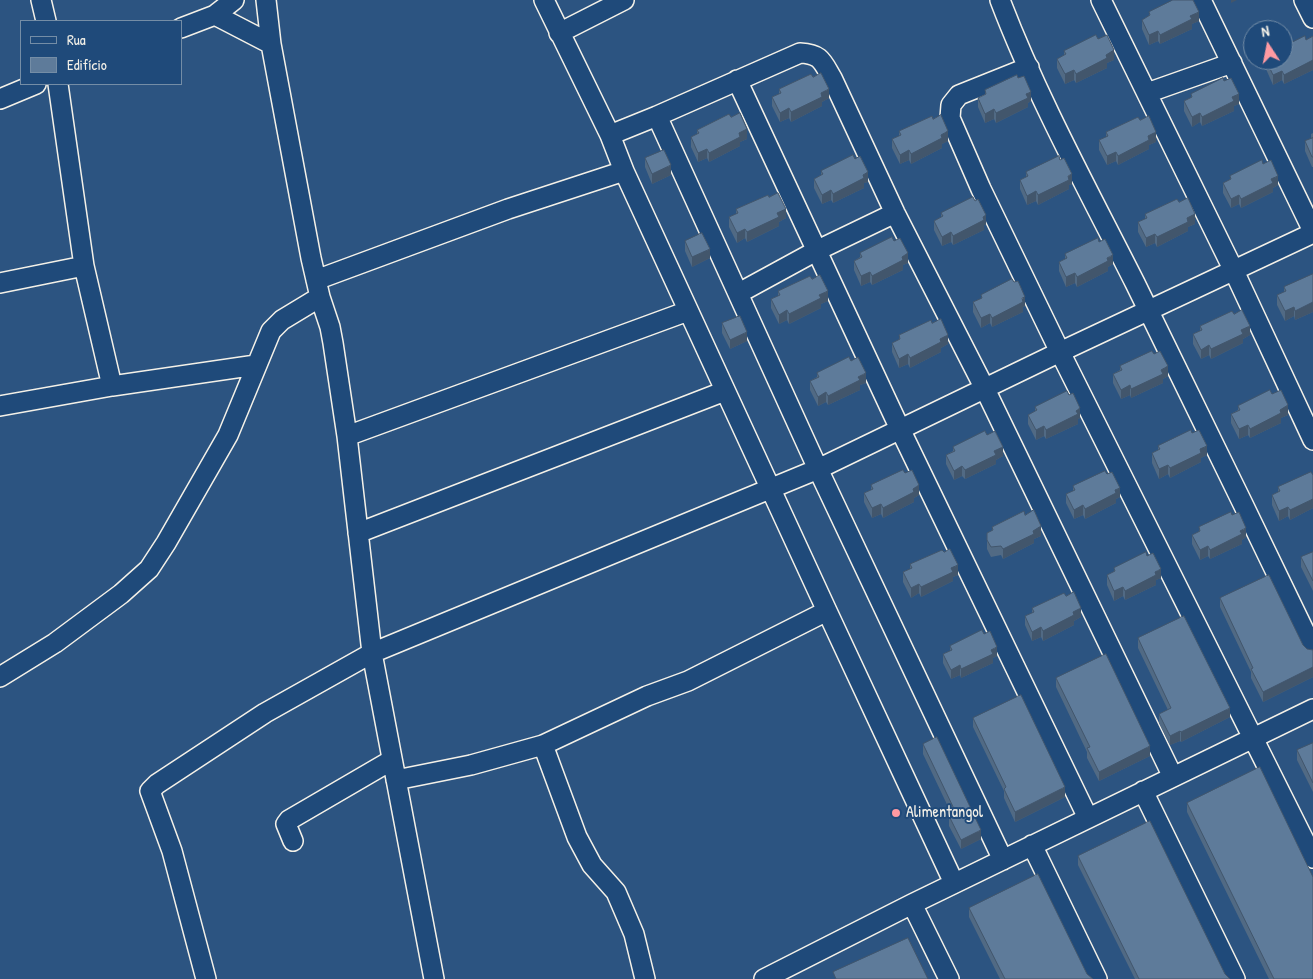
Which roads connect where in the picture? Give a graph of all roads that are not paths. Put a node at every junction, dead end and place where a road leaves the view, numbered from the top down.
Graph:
1 (41, 0) edge
2 (234, 0) edge
3 (266, 0) edge
4 (544, 0) edge
5 (624, 0) edge
6 (1000, 0) edge
7 (1101, 0) edge
8 (1201, 0) edge
9 (1304, 0) edge
10 (215, 15) junction
11 (1313, 18) edge
12 (46, 20) edge
13 (182, 28) edge
14 (560, 33) junction
15 (271, 44) junction
16 (1232, 63) junction
17 (1028, 67) junction
18 (737, 80) junction
19 (34, 85) edge
20 (58, 85) edge
21 (1146, 93) junction
22 (0, 99) edge
23 (657, 116) junction
24 (610, 135) junction
25 (624, 172) junction
26 (895, 214) junction
27 (1313, 232) edge
28 (816, 251) junction
29 (84, 266) junction
30 (1234, 271) junction
31 (0, 283) edge
32 (318, 288) junction
33 (739, 294) junction
34 (688, 311) junction
35 (1149, 311) junction
36 (1060, 352) junction
37 (256, 365) junction
38 (112, 386) junction
39 (985, 389) junction
40 (725, 391) junction
41 (0, 406) edge
42 (900, 429) junction
43 (348, 436) junction
44 (1313, 440) edge
45 (818, 469) junction
46 (771, 489) junction
47 (358, 533) junction
48 (827, 611) junction
49 (1313, 649) edge
50 (372, 653) junction
51 (0, 677) edge
52 (1313, 709) edge
53 (1253, 737) junction
54 (543, 746) junction
55 (392, 760) junction
56 (1173, 776) junction
57 (396, 780) junction
58 (1143, 791) junction
59 (1088, 818) junction
60 (293, 841) dead end
61 (1032, 845) junction
62 (1313, 858) edge
63 (1003, 860) junction
64 (954, 883) junction
65 (912, 904) junction
66 (790, 973) edge
67 (429, 977) edge
68 (206, 979) edge
69 (645, 979) edge
70 (764, 979) edge
71 (949, 979) edge
72 (1097, 979) edge
73 (1235, 979) edge

1 - 12 street
2 - 10 street
3 - 15 street
4 - 14 street
5 - 14 street
6 - 17 street
7 - 21 street
8 - 16 street
9 - 11 street
10 - 13 street
10 - 15 street
14 - 24 street
15 - 32 street
16 - 21 street
16 - 27 street
17 - 35 street
17 - 36 street
18 - 23 street
18 - 26 street
18 - 28 street
19 - 22 street
20 - 29 street
21 - 30 street
23 - 24 street
23 - 33 street
24 - 25 street
25 - 32 street
25 - 34 street
26 - 28 street
26 - 39 street
27 - 30 street
28 - 33 street
28 - 42 street
29 - 31 street
29 - 38 street
30 - 35 street
30 - 44 street
32 - 37 street
32 - 43 street
33 - 45 street
34 - 40 street
34 - 43 street
35 - 36 street
35 - 49 street
36 - 39 street
36 - 53 street
37 - 38 street
37 - 51 street
38 - 41 street
39 - 42 street
39 - 56 street
40 - 46 street
40 - 47 street
42 - 45 street
42 - 59 street
43 - 47 street
45 - 46 street
45 - 63 street
46 - 48 street
46 - 50 street
47 - 50 street
48 - 54 street
48 - 64 street
50 - 55 street
50 - 68 street
52 - 53 street
53 - 56 street
53 - 62 street
54 - 57 street
54 - 69 street
55 - 57 street
55 - 60 street
56 - 58 street
57 - 67 street
58 - 59 street
58 - 73 street
59 - 61 street
61 - 63 street
61 - 72 street
63 - 64 street
64 - 65 street
65 - 66 street
65 - 71 street
66 - 70 street

